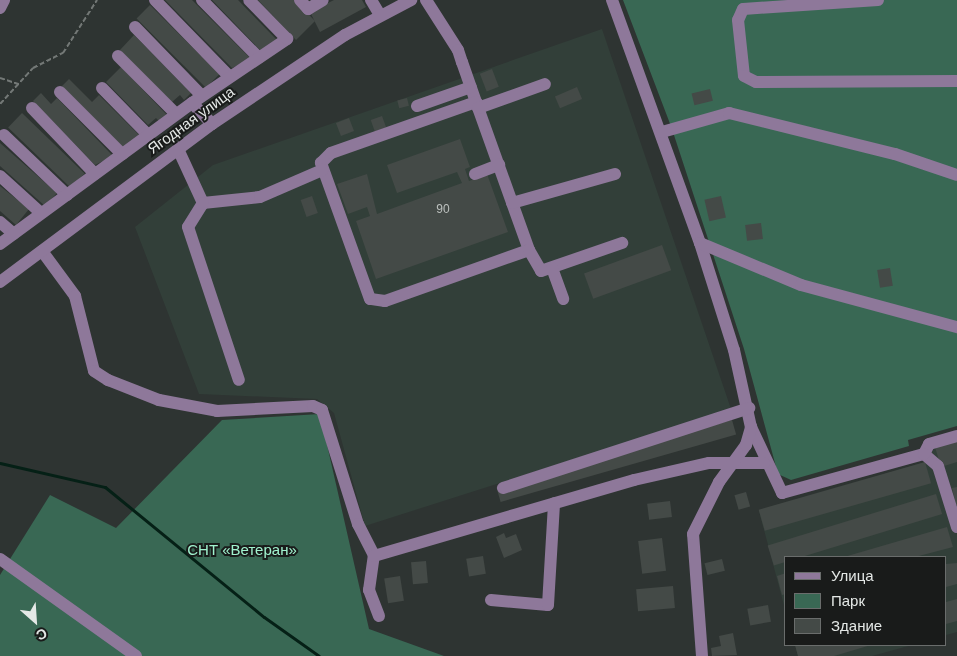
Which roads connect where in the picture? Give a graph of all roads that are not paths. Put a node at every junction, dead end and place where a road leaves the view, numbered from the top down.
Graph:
1 (4, 0) edge
2 (155, 0) edge
3 (202, 0) edge
4 (249, 0) edge
5 (300, 0) edge
6 (323, 0) edge
7 (371, 0) edge
8 (411, 0) edge
9 (426, 0) edge
10 (612, 0) edge
11 (878, 0) edge
12 (0, 8) edge
13 (380, 15) junction
14 (135, 27) dead end
15 (118, 56) dead end
16 (259, 58) junction
17 (230, 77) junction
18 (957, 81) edge
19 (545, 84) dead end
20 (471, 87) junction
21 (102, 88) dead end
22 (60, 92) dead end
23 (197, 99) junction
24 (477, 105) junction
25 (417, 106) dead end
26 (32, 108) dead end
27 (176, 114) junction
28 (212, 124) junction
29 (662, 132) junction
30 (4, 135) dead end
31 (148, 135) junction
32 (178, 149) junction
33 (122, 154) junction
34 (499, 165) junction
35 (322, 170) junction
36 (95, 174) junction
37 (475, 174) dead end
38 (614, 174) dead end
39 (957, 175) edge
40 (0, 176) edge
41 (67, 195) junction
42 (203, 203) junction
43 (512, 203) junction
44 (41, 213) junction
45 (0, 222) edge
46 (14, 234) junction
47 (622, 242) dead end
48 (700, 243) junction
49 (0, 244) edge
50 (529, 250) junction
51 (42, 251) junction
52 (552, 268) junction
53 (0, 282) edge
54 (563, 299) dead end
55 (957, 326) edge
56 (239, 380) dead end
57 (749, 408) junction
58 (752, 427) junction
59 (957, 436) edge
60 (924, 454) junction
61 (736, 461) junction
62 (764, 463) junction
63 (502, 488) dead end
64 (554, 503) junction
65 (957, 527) edge
66 (374, 556) junction
67 (0, 559) edge
68 (491, 600) dead end
69 (379, 616) dead end
70 (136, 656) edge
71 (702, 656) edge

1 - 12 street
2 - 17 street
3 - 16 street
4 - 16 street
5 - 6 street
7 - 13 street
8 - 13 street, Ягодная улица
9 - 20 street
10 - 29 street
11 - 18 street
13 - 28 street, Ягодная улица
14 - 23 street
15 - 27 street
16 - 17 street
17 - 23 street
19 - 24 street
20 - 24 street
20 - 25 street
21 - 31 street
22 - 33 street
23 - 27 street
23 - 28 street
24 - 34 street
24 - 35 street
26 - 36 street
27 - 31 street
28 - 32 street, Ягодная улица
29 - 39 street
29 - 48 street
30 - 41 street
31 - 33 street
32 - 42 street
32 - 51 street, Ягодная улица
33 - 36 street
34 - 37 street
34 - 43 street
35 - 42 street
35 - 50 street
36 - 41 street
38 - 43 street
40 - 44 street
41 - 44 street
42 - 56 street
43 - 50 street
44 - 46 street
45 - 46 street
46 - 49 street
47 - 52 street
48 - 55 street
48 - 57 street
50 - 52 street
51 - 53 street, Ягодная улица
51 - 66 street
52 - 54 street
57 - 58 street
57 - 63 street
58 - 61 street
58 - 62 street
59 - 60 street
60 - 62 street
60 - 65 street
61 - 62 street
61 - 64 street
61 - 71 street
64 - 66 street
64 - 68 street
66 - 69 street
67 - 70 street

